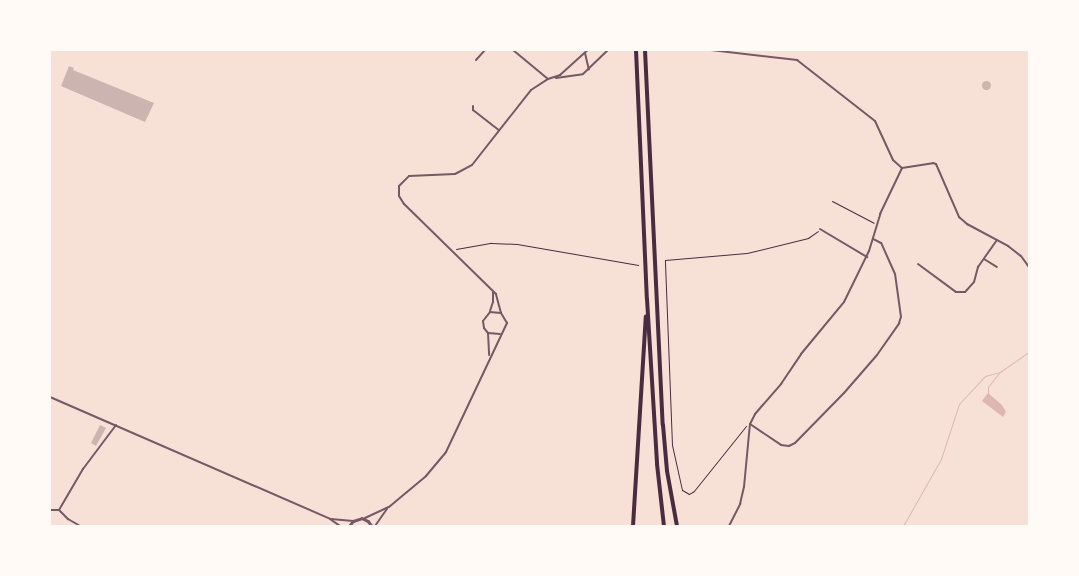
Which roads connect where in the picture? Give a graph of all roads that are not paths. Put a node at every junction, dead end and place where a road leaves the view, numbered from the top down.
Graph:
1 (486, 50) edge
2 (513, 50) edge
3 (588, 50) edge
4 (608, 50) edge
5 (636, 50) edge
6 (645, 50) edge
7 (711, 50) edge
8 (585, 53) junction
9 (476, 60) dead end
10 (589, 70) junction
11 (548, 79) junction
12 (552, 79) junction
13 (473, 106) dead end
14 (499, 130) junction
15 (902, 168) junction
16 (820, 229) road end
17 (873, 239) junction
18 (997, 240) junction
19 (867, 257) junction
20 (984, 258) junction
21 (918, 264) dead end
22 (997, 267) dead end
23 (1029, 267) edge
24 (493, 292) junction
25 (648, 299) junction
26 (490, 312) junction
27 (501, 313) junction
28 (488, 333) junction
29 (500, 334) junction
30 (489, 358) junction
31 (50, 397) edge
32 (750, 424) junction
33 (116, 425) junction
34 (389, 508) junction
35 (50, 510) edge
36 (59, 510) junction
37 (364, 518) junction
38 (330, 519) junction
39 (353, 521) junction
40 (80, 526) edge
41 (340, 526) edge
42 (349, 526) edge
43 (374, 526) edge
44 (633, 526) edge
45 (664, 526) edge
46 (676, 526) edge
47 (729, 526) edge

1 - 9 street
2 - 11 street
3 - 8 street
4 - 10 street
5 - 25 highway
6 - 46 highway
7 - 15 street
8 - 10 street
8 - 12 street
10 - 12 street
11 - 12 street
11 - 14 street
13 - 14 street
14 - 24 street
15 - 17 street
15 - 18 street
16 - 19 street
17 - 19 street
17 - 32 street
18 - 20 street
18 - 23 street
19 - 32 street
20 - 21 street
20 - 22 street
24 - 26 street
24 - 27 street
25 - 44 highway
25 - 45 highway
26 - 27 street
26 - 28 street
27 - 29 street
28 - 29 street
28 - 30 street
29 - 30 street
30 - 34 street
31 - 33 street
32 - 47 street
33 - 36 street
33 - 38 street
34 - 37 street
34 - 43 street
35 - 36 street
36 - 40 street
37 - 39 street
37 - 43 street
38 - 39 street
38 - 41 street
39 - 42 street

